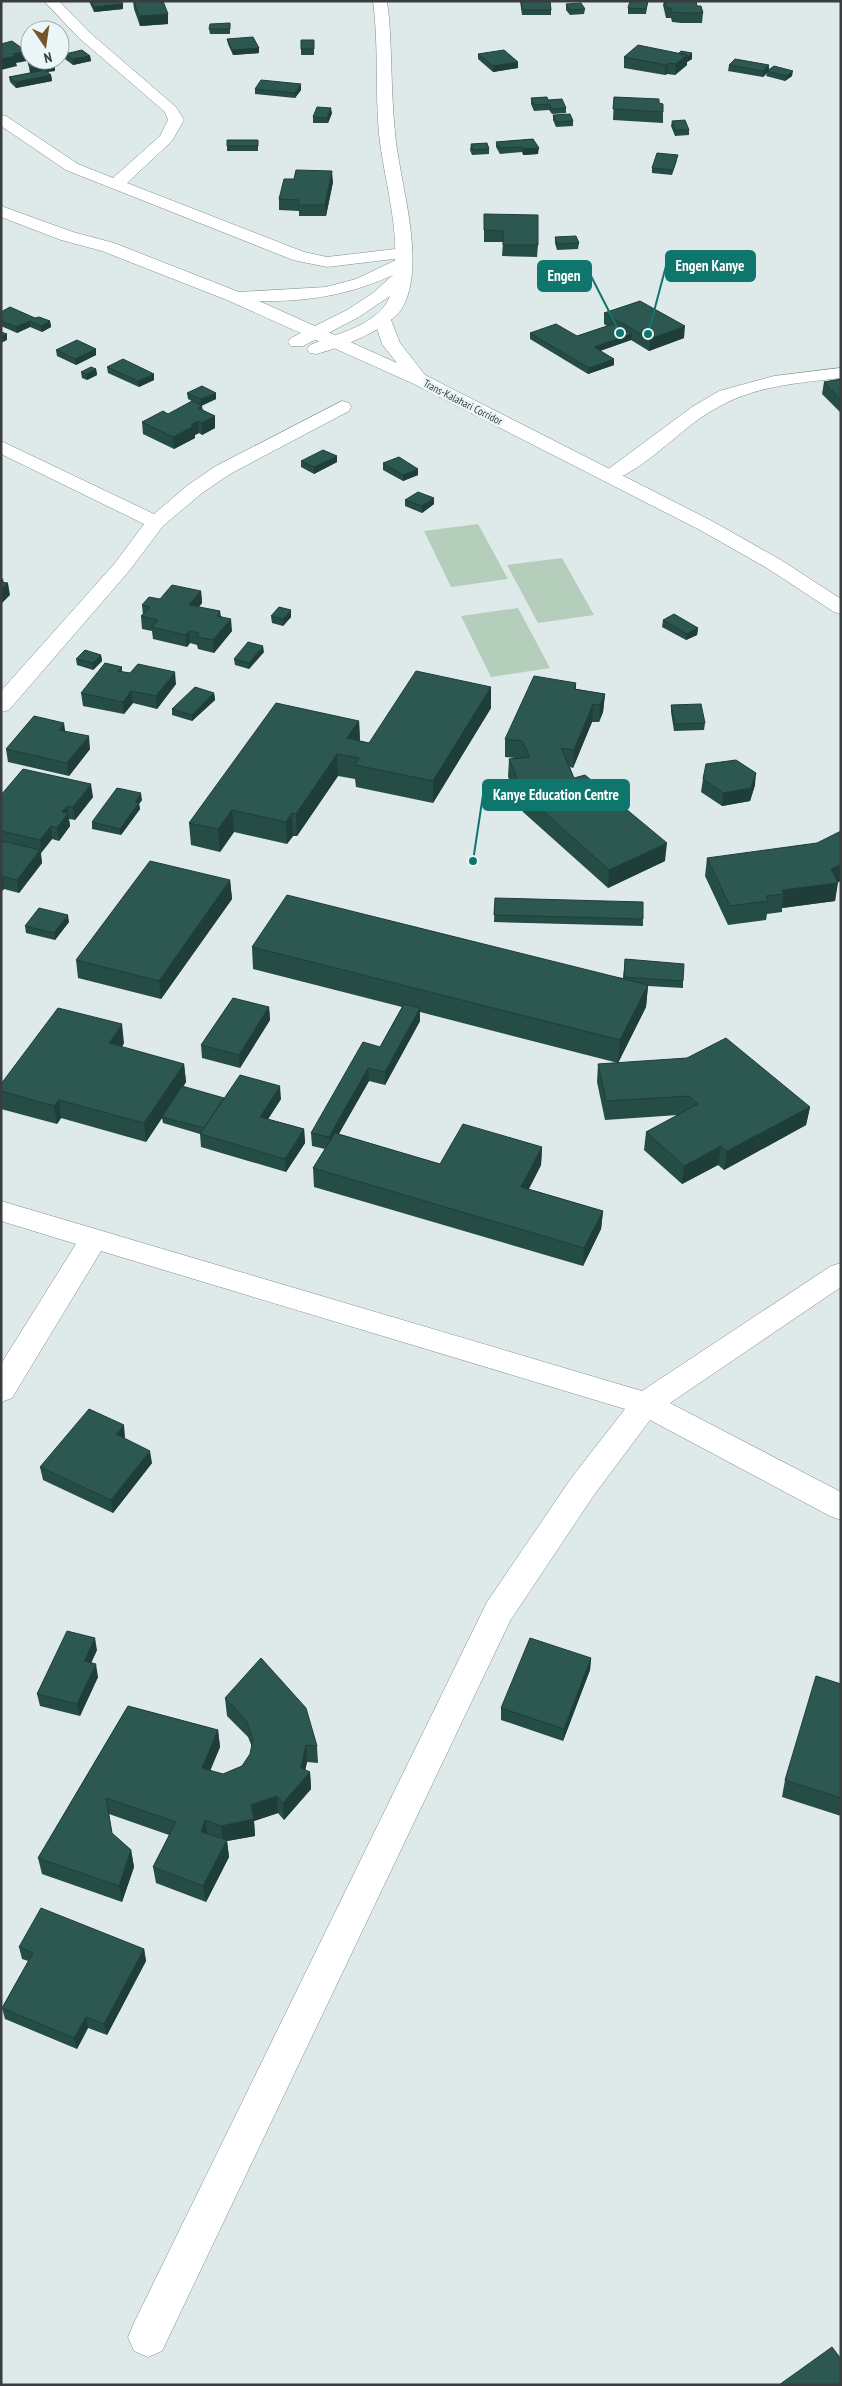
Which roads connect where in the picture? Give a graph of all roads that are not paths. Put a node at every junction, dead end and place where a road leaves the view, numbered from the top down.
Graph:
1 (51, 1) edge
2 (380, 1) edge
3 (1, 119) edge
4 (114, 185) junction
5 (1, 211) edge
6 (67, 236) junction
7 (403, 264) junction
8 (233, 296) junction
9 (383, 319) junction
10 (316, 341) junction
11 (334, 341) junction
12 (841, 373) edge
13 (420, 380) junction
14 (342, 407) dead end
15 (1, 447) edge
16 (609, 476) junction
17 (156, 522) junction
18 (841, 608) edge
19 (1, 705) edge
20 (1, 1211) edge
21 (93, 1240) junction
22 (841, 1274) edge
23 (1, 1390) edge
24 (646, 1404) junction
25 (841, 1507) edge
26 (148, 2337) dead end

1 - 4 main road
2 - 7 main road
3 - 4 main road
4 - 7 main road
5 - 6 main road, Trans-Kalahari Corridor
6 - 8 main road, Trans-Kalahari Corridor
6 - 10 main road, Trans-Kalahari Corridor
7 - 8 main road
7 - 9 main road
7 - 10 main road
8 - 10 main road, Trans-Kalahari Corridor
9 - 11 main road
9 - 13 main road
10 - 11 main road, Trans-Kalahari Corridor
10 - 18 main road, Trans-Kalahari Corridor
11 - 13 main road, Trans-Kalahari Corridor
12 - 16 main road
13 - 16 main road, Trans-Kalahari Corridor
14 - 17 main road
15 - 17 main road
16 - 18 main road, Trans-Kalahari Corridor
17 - 19 main road
20 - 21 main road
21 - 23 main road
21 - 24 main road
22 - 24 main road
24 - 25 main road
24 - 26 main road

